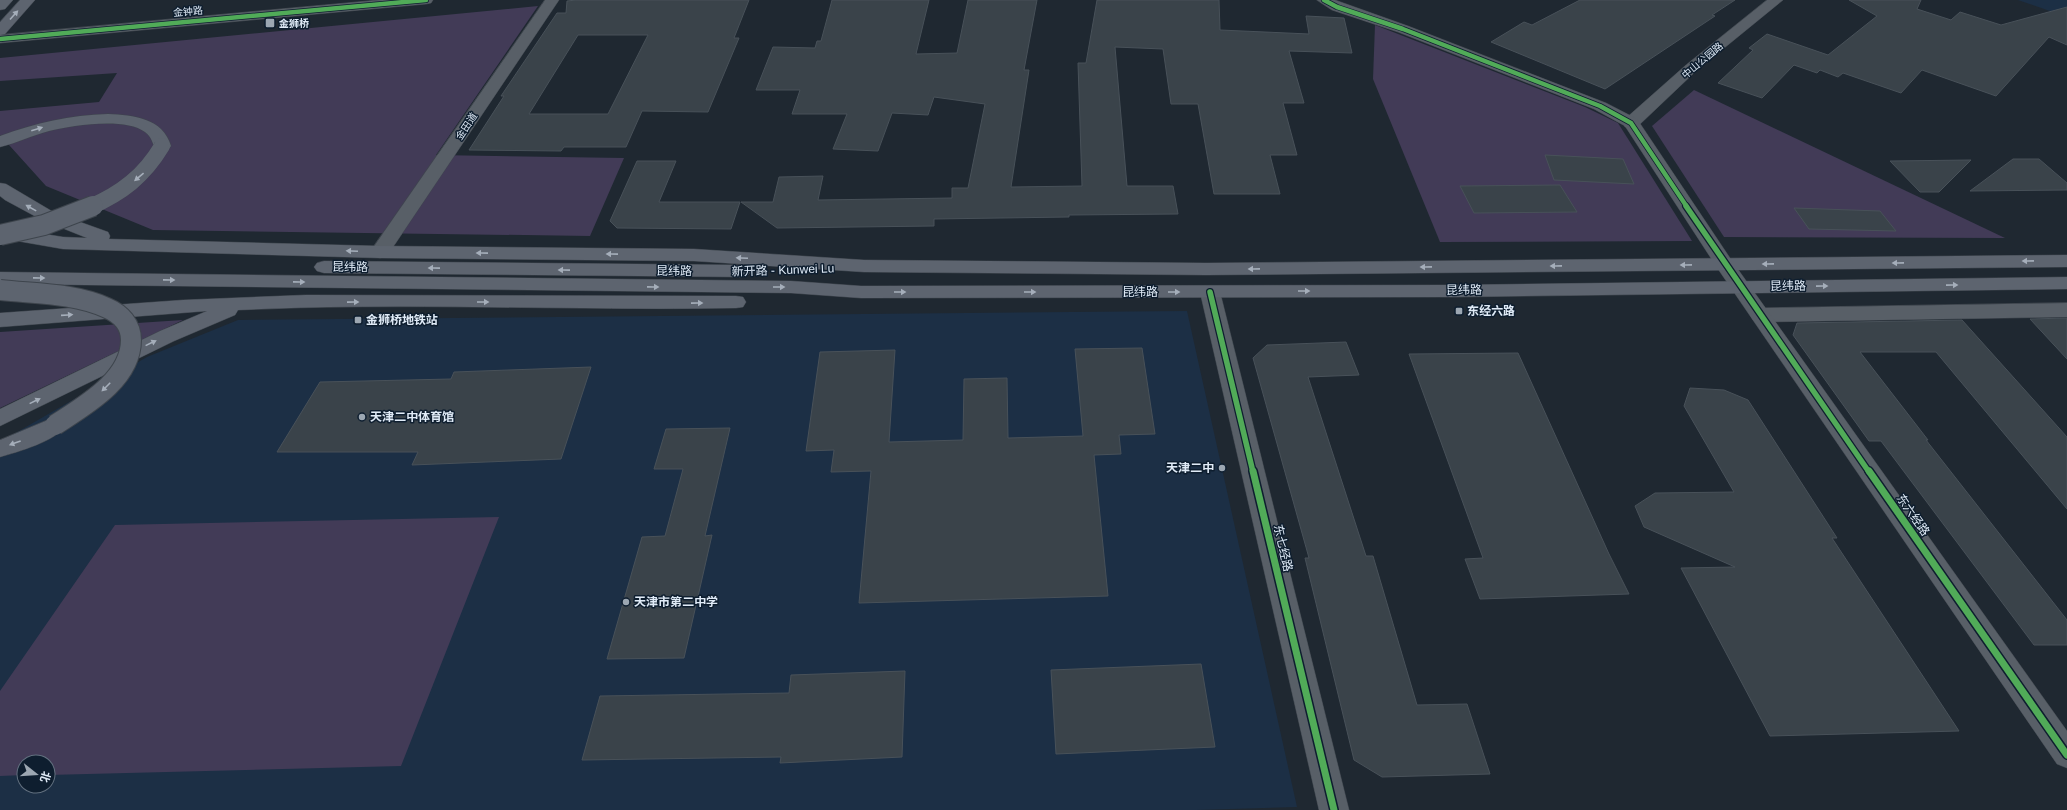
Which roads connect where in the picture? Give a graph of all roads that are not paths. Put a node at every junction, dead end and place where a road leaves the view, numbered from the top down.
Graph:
1 (6, 0) edge
2 (28, 0) edge
3 (426, 0) edge
4 (552, 0) edge
5 (1324, 0) edge
6 (1776, 0) edge
7 (0, 6) edge
8 (0, 31) edge
9 (0, 38) edge
10 (1631, 123) junction
11 (0, 142) edge
12 (0, 188) edge
13 (0, 234) edge
14 (133, 244) junction
15 (380, 252) junction
16 (2067, 261) edge
17 (0, 263) edge
18 (1725, 265) junction
19 (864, 266) junction
20 (0, 278) edge
21 (699, 280) junction
22 (2067, 283) edge
23 (1741, 287) junction
24 (0, 290) edge
25 (861, 292) junction
26 (1210, 292) junction
27 (244, 303) junction
28 (2067, 310) edge
29 (1760, 315) junction
30 (0, 320) edge
31 (0, 418) edge
32 (0, 449) edge
33 (2067, 755) edge
34 (1334, 810) edge

1 - 7 main road
8 -> 2 main road
3 - 9 street, 金钟路
4 - 15 street, 金田道
5 - 10 street
6 - 10 street, 中山公园路
10 - 18 street, 东六经路
11 -> 13 main road, bridge
14 -> 12 main road
13 - 14 main road
15 -> 14 main road
19 -> 15 main road
16 -> 18 main road, 昆纬路
21 -> 17 main road, 昆纬路
18 -> 19 main road, 昆纬路
18 - 23 street, 东六经路
19 - 21 main road, 新开路 - Kunwei Lu
20 -> 21 main road, 昆纬路
21 -> 25 main road, 新开路 - Kunwei Lu
23 -> 22 main road, 昆纬路
26 -> 23 main road, 昆纬路
23 - 29 street, 东六经路
24 -> 32 main road, bridge
25 -> 26 main road, 昆纬路
27 -> 25 main road
26 - 34 street, 东七经路
30 -> 27 main road
31 -> 27 main road
28 - 29 street
29 - 33 street, 东六经路

